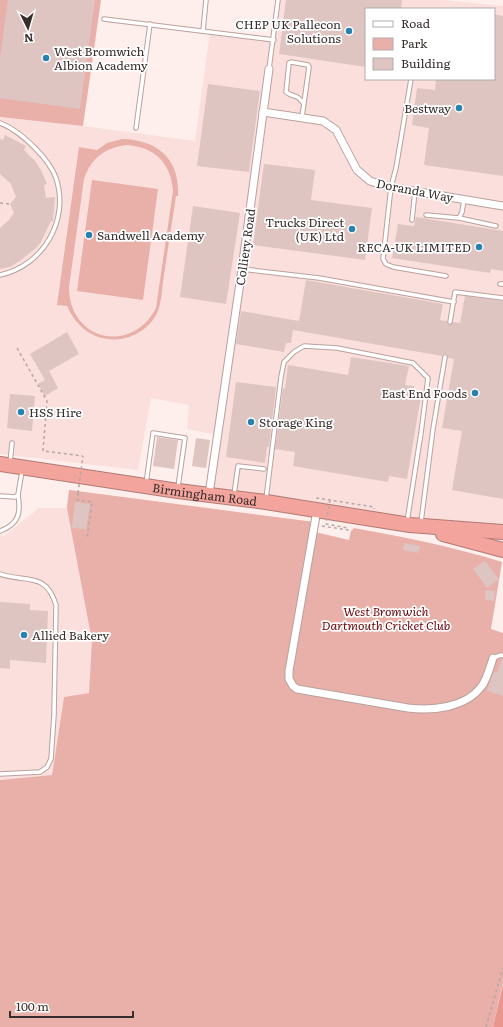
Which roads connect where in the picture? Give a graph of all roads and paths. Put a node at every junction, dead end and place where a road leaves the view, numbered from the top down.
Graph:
1 (206, 0) edge
2 (278, 0) edge
3 (104, 19) dead end
4 (150, 24) junction
5 (203, 31) junction
6 (274, 40) junction
7 (269, 69) joint
8 (411, 80) edge
9 (304, 104) junction
10 (263, 112) junction
11 (302, 117) junction
12 (0, 124) edge
13 (136, 128) dead end
14 (391, 187) junction
15 (415, 191) junction
16 (464, 200) junction
17 (0, 203) edge
18 (10, 204) dead end
19 (503, 206) edge
20 (426, 215) dead end
21 (459, 218) junction
22 (412, 220) dead end
23 (496, 226) dead end
24 (242, 269) junction
25 (0, 275) edge
26 (446, 276) dead end
27 (503, 298) edge
28 (454, 302) junction
29 (450, 322) dead end
30 (17, 348) dead end
31 (445, 357) dead end
32 (12, 442) dead end
33 (11, 466) edge
34 (264, 470) dead end
35 (146, 486) junction
36 (178, 491) junction
37 (209, 494) junction
38 (18, 495) junction
39 (0, 496) edge
40 (233, 498) junction
41 (330, 500) junction
42 (266, 502) junction
43 (319, 504) junction
44 (370, 506) dead end
45 (326, 525) junction
46 (414, 526) junction
47 (0, 531) edge
48 (503, 532) edge
49 (87, 539) dead end
50 (503, 550) edge
51 (0, 574) edge
52 (502, 655) edge
53 (494, 658) joint
54 (0, 774) edge
55 (503, 968) edge
56 (486, 1027) edge

1 - 5 lane
2 - 6 lane, Colliery Road
3 - 4 lane
4 - 5 lane
4 - 13 lane
5 - 6 lane
6 - 7 lane, Colliery Road
7 - 10 street, Colliery Road
8 - 14 lane
9 - 9 lane
9 - 11 lane
10 - 11 street, Doranda Way
10 - 24 street, Colliery Road
11 - 14 street, Doranda Way
12 - 25 lane
14 - 15 street, Doranda Way
14 - 26 lane
15 - 16 street, Doranda Way
15 - 22 lane
16 - 19 street, Doranda Way
16 - 21 lane
17 - 18 path
20 - 21 lane
21 - 23 lane
24 - 28 lane
24 - 37 street, Colliery Road
27 - 28 lane
28 - 29 lane
30 - 49 path, bridge
31 - 46 lane
32 - 33 lane
33 - 35 highway, Birmingham Road
33 - 38 lane
34 - 40 lane
35 - 36 highway, Birmingham Road
35 - 36 lane
36 - 37 highway, Birmingham Road
37 - 40 highway, Birmingham Road
38 - 39 lane
38 - 47 lane
40 - 42 highway, Birmingham Road
41 - 43 path
41 - 44 path
41 - 45 path, bridge
42 - 43 highway, Birmingham Road
42 - 46 lane
43 - 46 highway, Birmingham Road
43 - 53 street
45 - 45 path, bridge
46 - 48 highway, Birmingham Road
46 - 50 highway, Birmingham Road
51 - 54 lane
52 - 53 lane
55 - 56 path

